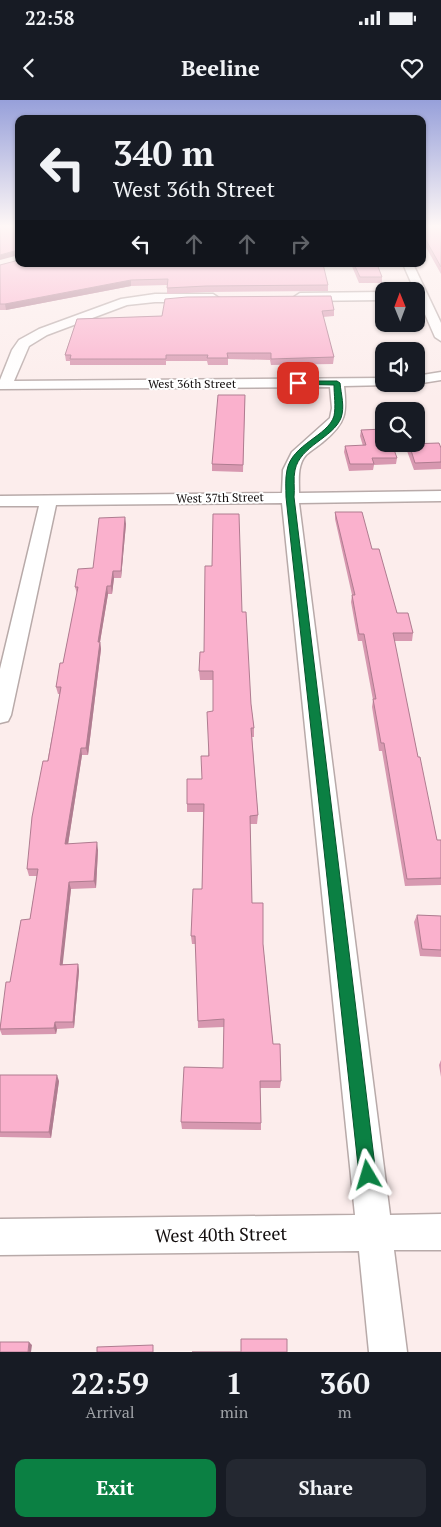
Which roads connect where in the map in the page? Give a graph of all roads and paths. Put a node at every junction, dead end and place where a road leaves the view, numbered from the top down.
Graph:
1 (375, 296) edge
2 (289, 297) edge
3 (222, 298) edge
4 (425, 307) edge
5 (441, 337) edge
6 (441, 376) edge
7 (425, 379) edge
8 (375, 382) edge
9 (337, 383) junction
10 (2, 385) edge
11 (441, 496) edge
12 (290, 497) junction
13 (49, 500) junction
14 (0, 501) edge
15 (0, 715) edge
16 (441, 1232) edge
17 (374, 1233) junction
18 (0, 1238) edge
19 (388, 1352) edge

1 - 2 street
3 - 10 street
4 - 5 street
6 - 7 street
8 - 9 street, West 36th Street
9 - 10 street, West 36th Street
9 - 12 street
11 - 12 street, West 37th Street
12 - 13 street, West 37th Street
12 - 17 street
13 - 14 street, West 37th Street
13 - 15 street
16 - 17 street, West 40th Street
17 - 18 street, West 40th Street
17 - 19 street

